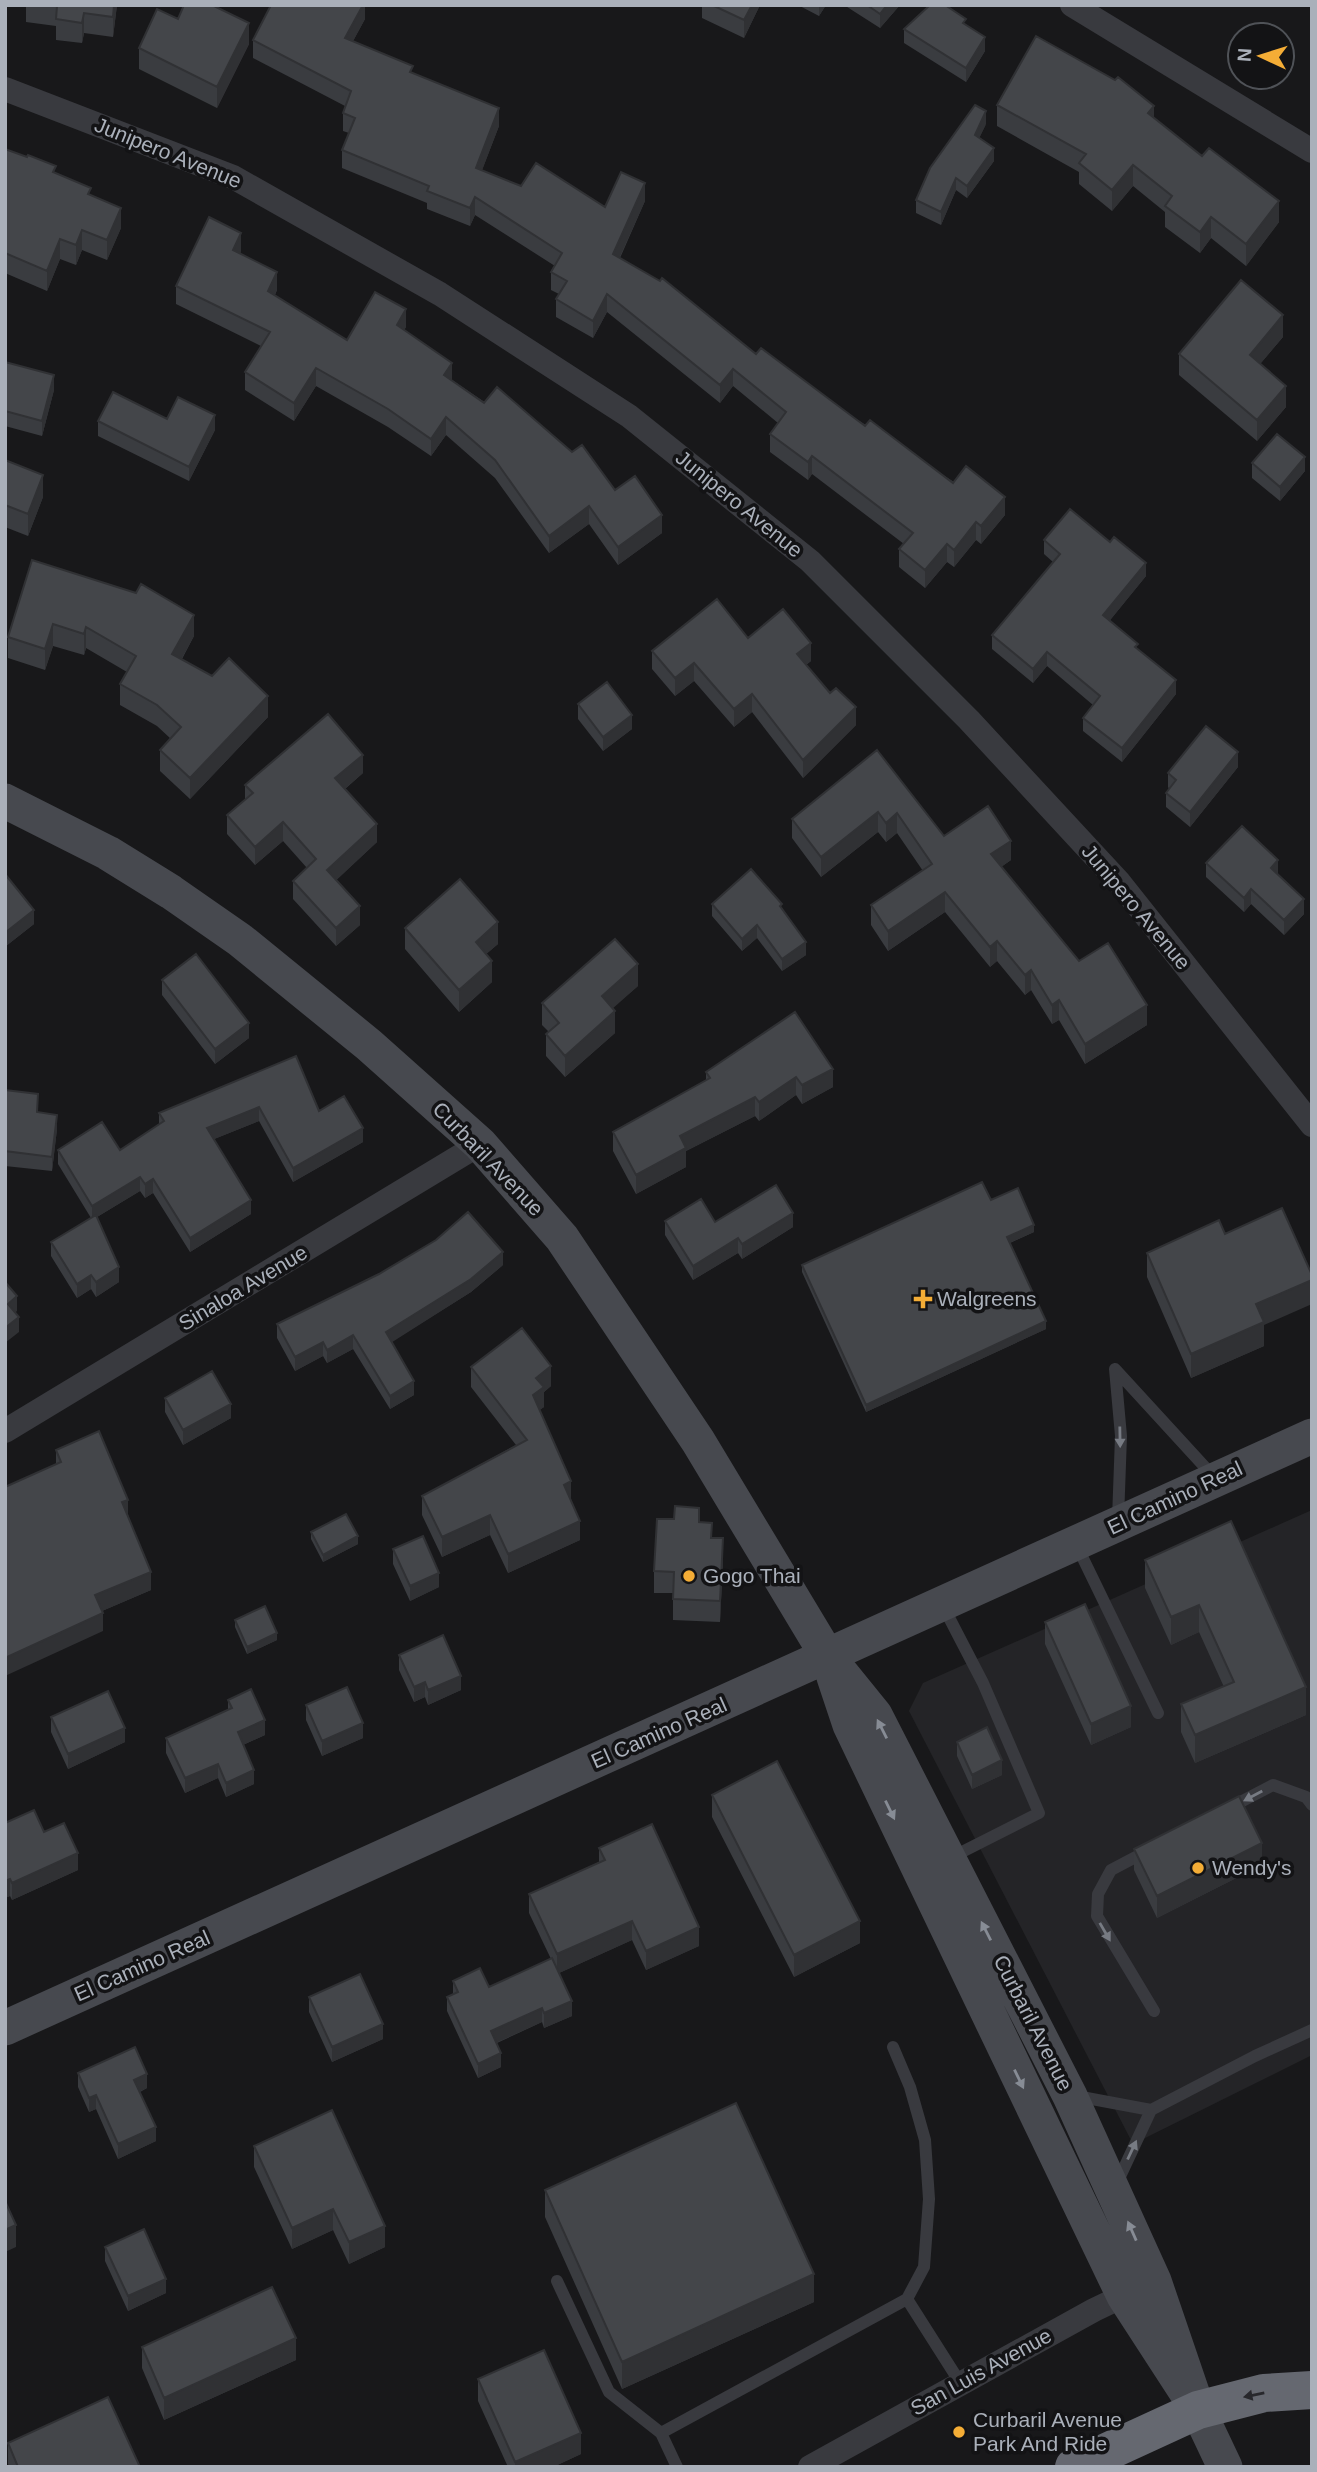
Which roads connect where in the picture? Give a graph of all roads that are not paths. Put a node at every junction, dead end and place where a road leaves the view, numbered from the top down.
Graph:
1 (1072, 5) edge
2 (5, 89) edge
3 (1312, 151) edge
4 (5, 802) edge
5 (1312, 1125) edge
6 (480, 1144) junction
7 (5, 1431) edge
8 (1312, 1436) edge
9 (1215, 1479) junction
10 (1118, 1524) junction
11 (1075, 1544) junction
12 (942, 1604) junction
13 (828, 1657) junction
14 (1158, 1713) dead end
15 (1312, 1805) edge
16 (1213, 1816) edge
17 (1156, 1846) edge
18 (949, 1859) junction
19 (1154, 2011) dead end
20 (5, 2028) edge
21 (1312, 2031) edge
22 (893, 2047) dead end
23 (1070, 2096) junction
24 (1151, 2110) junction
25 (1114, 2190) junction
26 (557, 2281) dead end
27 (1139, 2289) junction
28 (907, 2299) junction
29 (961, 2384) junction
30 (1312, 2390) edge
31 (1198, 2410) junction
32 (660, 2433) junction
33 (677, 2467) edge
34 (810, 2467) edge
35 (1074, 2467) edge
36 (1225, 2467) edge

1 - 3 street
2 - 5 street, Junipero Avenue
4 - 6 main road, Curbaril Avenue
6 - 7 street, Sinaloa Avenue
6 - 13 main road, Curbaril Avenue
8 - 9 main road, El Camino Real
9 - 10 main road, El Camino Real
9 -> 10 lane
10 - 11 main road, El Camino Real
11 - 12 main road, El Camino Real
11 - 14 lane
12 - 13 main road, El Camino Real
12 - 18 lane
18 -> 13 main road, Curbaril Avenue
13 - 20 main road, El Camino Real
13 -> 27 main road, Curbaril Avenue
15 -> 16 lane
17 -> 19 lane
23 -> 18 main road, Curbaril Avenue
21 - 24 lane
22 - 28 lane
23 - 24 lane
23 - 25 main road, Curbaril Avenue
25 -> 24 lane
27 -> 25 main road, Curbaril Avenue
26 - 32 lane
27 - 29 street, San Luis Avenue
27 - 31 main road, Curbaril Avenue
28 - 29 lane
28 - 32 lane
29 - 34 street, San Luis Avenue
30 -> 31 highway
31 - 35 highway
31 - 36 main road, Curbaril Avenue
32 - 33 lane

